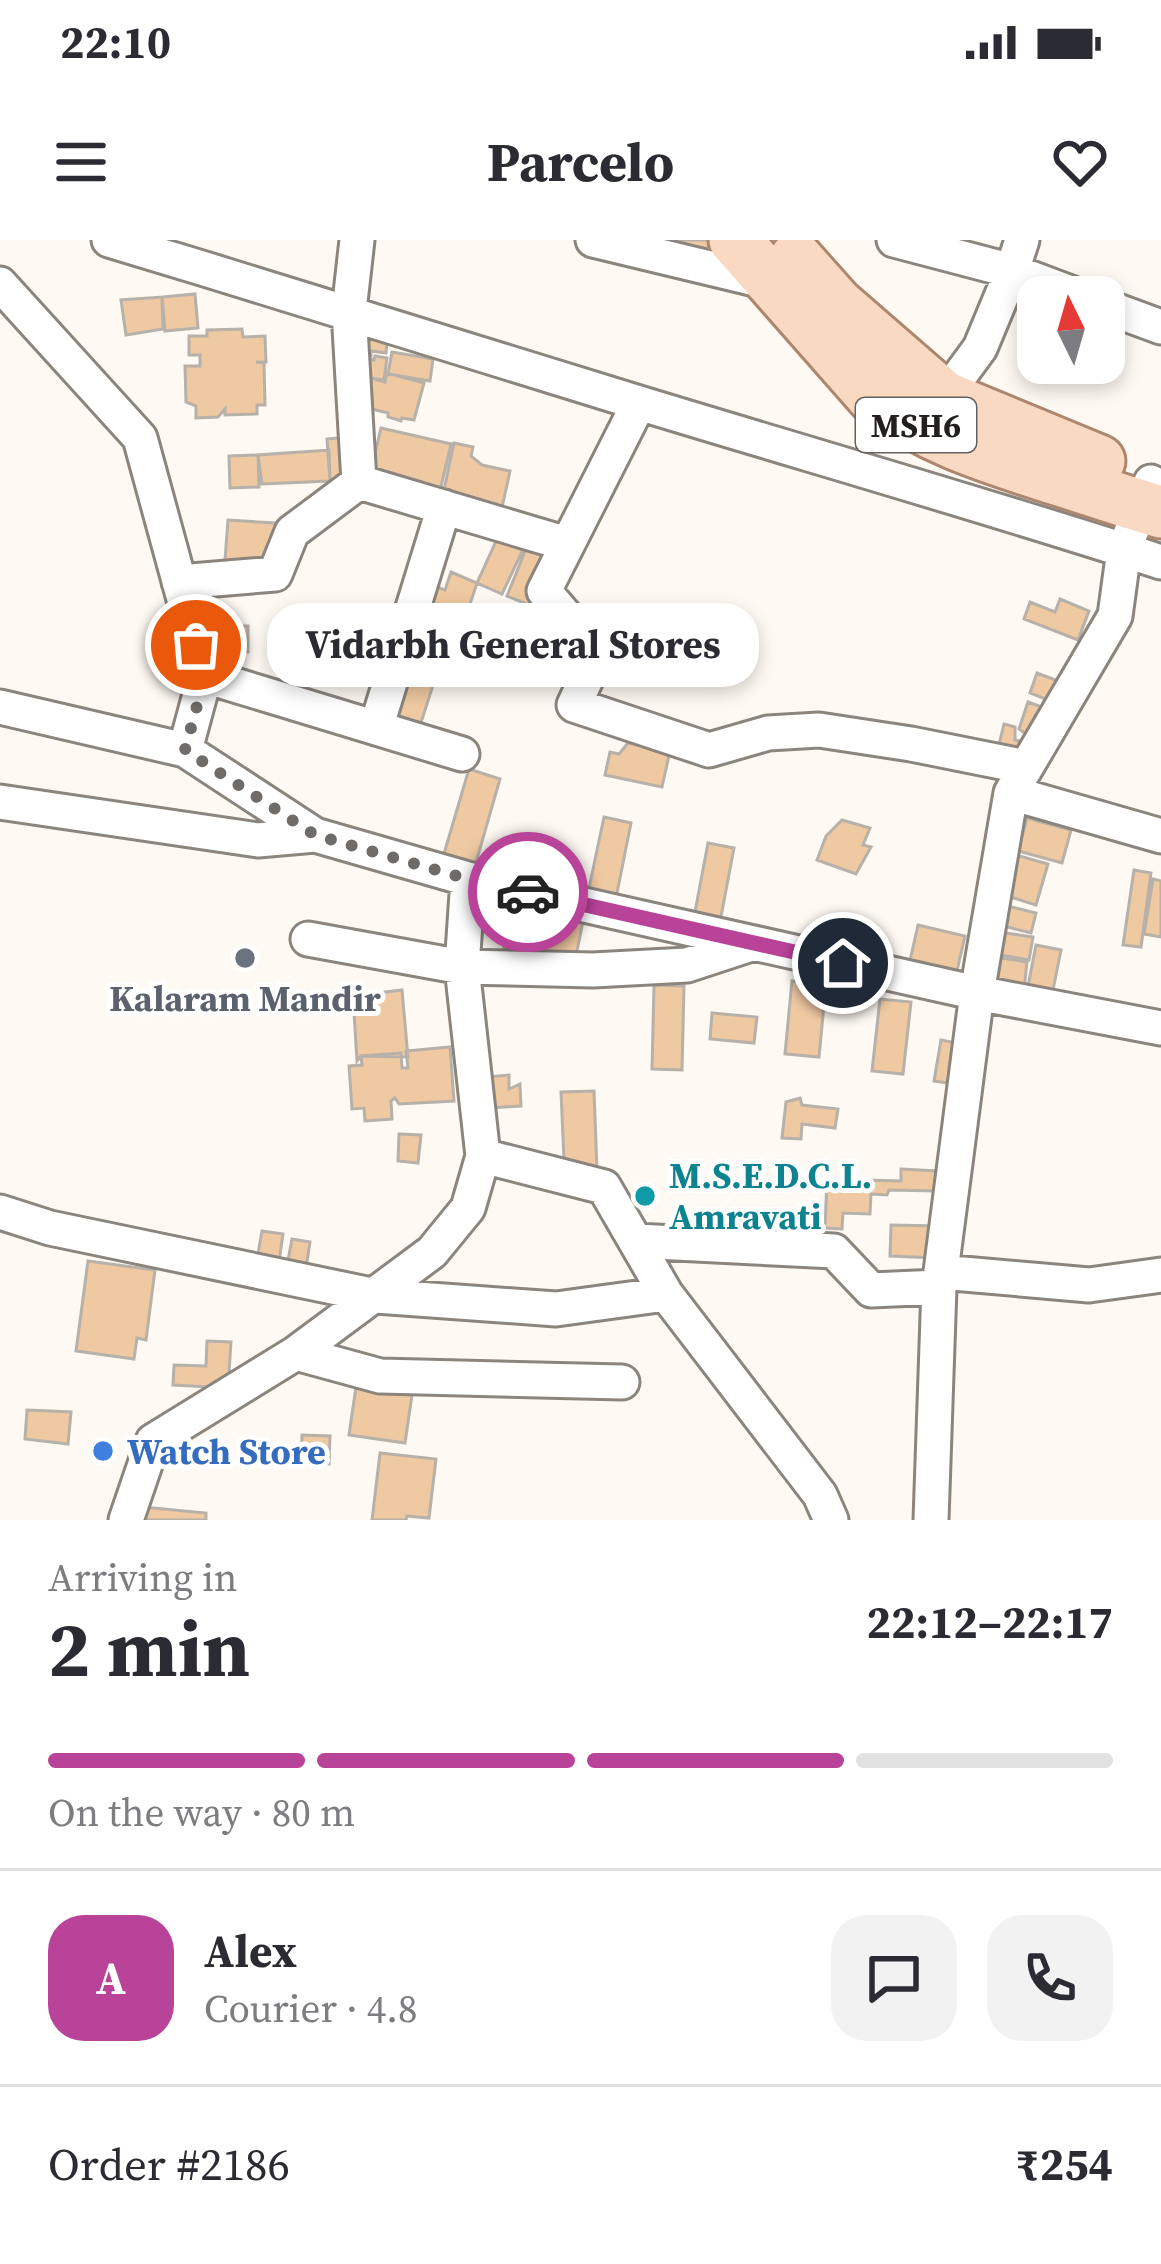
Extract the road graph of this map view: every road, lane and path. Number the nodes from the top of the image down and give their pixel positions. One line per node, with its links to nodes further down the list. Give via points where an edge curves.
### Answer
1 (109, 240): 10 (street)
2 (357, 240): 10 (street)
3 (593, 240): 7 (street)
4 (735, 240): 7 (main road, MSH6)
5 (912, 242): 6 (street)
6 (1017, 255): 8 (street); 13 (street, via 980,348)
7 (776, 262): 13 (main road, MSH6); 17 (main road, MSH6, via 873,397 896,414 970,451)
8 (1050, 276)
9 (0, 284): 20 (street, via 140,438)
10 (349, 311): 14 (street); 15 (street)
11 (1125, 313): 12 (street)
12 (1161, 327)
13 (944, 397): 17 (main road, MSH6)
14 (639, 403): 17 (street, via 900,479); 18 (street)
15 (359, 482): 16 (street); 20 (street, via 292,532 274,574)
16 (444, 507): 18 (street); 23 (street)
17 (1148, 507): 19 (street); 26 (street, via 1115,616)
18 (567, 544): 26 (street, via 544,591 598,654 574,706 709,750 768,733 818,730 911,744)
19 (1161, 562)
20 (179, 582): 21 (street)
21 (205, 676): 23 (street); 24 (street)
22 (0, 707): 24 (street)
23 (376, 728): 25 (street)
24 (185, 750): 28 (street)
25 (462, 754)
26 (1018, 780): 29 (street); 34 (street)
27 (0, 802): 28 (street, via 258,840)
28 (315, 835): 30 (street)
29 (1161, 836)
30 (468, 879): 32 (street); 33 (street)
31 (308, 939): 33 (street)
32 (753, 943): 33 (street, via 655,968); 34 (street)
33 (462, 967): 36 (street)
34 (977, 993): 35 (street); 40 (street)
35 (1161, 1028)
36 (483, 1156): 38 (street, via 604,1186); 42 (street, via 468,1208 432,1252)
37 (0, 1212): 42 (street)
38 (636, 1241): 40 (street, via 834,1251 871,1290); 41 (street)
39 (1161, 1275): 40 (street, via 1089,1285)
40 (940, 1280): 47 (street)
41 (667, 1294): 42 (street, via 556,1310); 46 (street)
42 (376, 1296): 43 (street)
43 (296, 1353): 44 (street, via 380,1376); 45 (street, via 153,1441)
44 (622, 1382)
45 (126, 1520)
46 (831, 1520)
47 (931, 1520)

